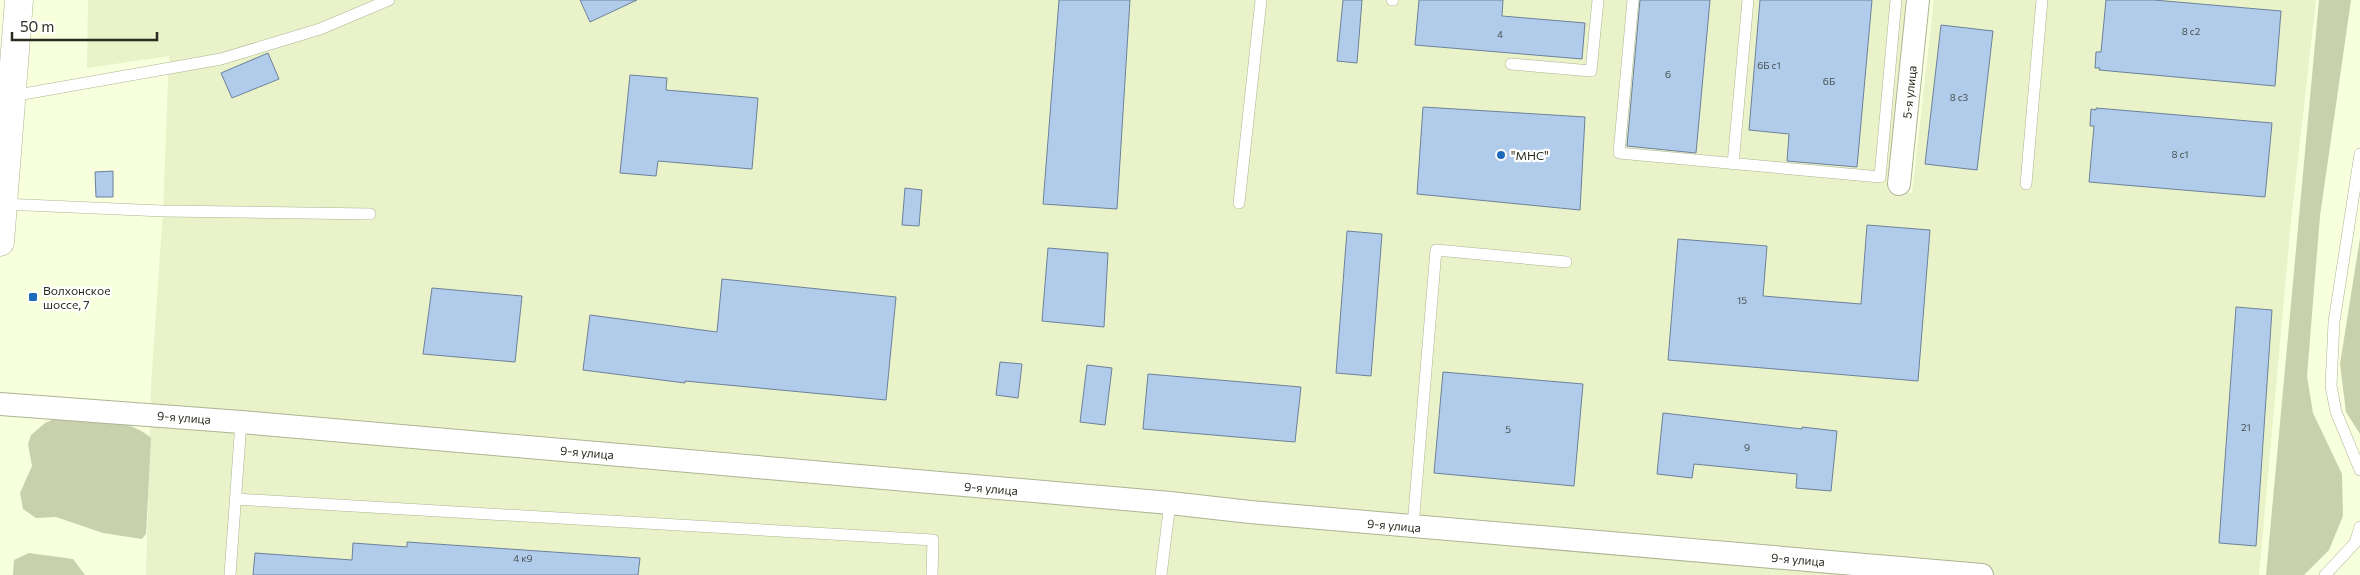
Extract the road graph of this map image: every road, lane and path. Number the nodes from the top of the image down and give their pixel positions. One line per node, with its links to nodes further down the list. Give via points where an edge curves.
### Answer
1 (19, 0): 11 (main road, via 11,37)
2 (389, 0): 11 (lane, via 320,29 221,59)
3 (1261, 0): 16 (lane)
4 (1598, 0): 10 (lane, via 1591,71)
5 (1633, 0): 13 (lane, via 1619,153)
6 (1748, 0): 13 (lane)
7 (1896, 0): 13 (lane, via 1880,177)
8 (1918, 0): 14 (street, 5-я улица)
9 (2042, 0): 15 (lane)
10 (1511, 64)
11 (12, 96): 17 (main road)
12 (2360, 154): 23 (lane, via 2334,322 2331,386 2336,412)
13 (1733, 164)
14 (1900, 184)
15 (2026, 184)
16 (1239, 203)
17 (3, 204): 18 (lane, via 163,211); 19 (main road)
18 (370, 214)
19 (0, 242)
20 (1566, 262): 26 (lane, via 1436,250)
21 (0, 404): 22 (street, 9-я улица)
22 (240, 422): 24 (lane); 25 (street, 9-я улица)
23 (2360, 470)
24 (235, 499): 28 (lane); 29 (lane, via 933,540)
25 (1170, 503): 26 (street, 9-я улица); 30 (lane)
26 (1413, 526): 31 (street, 9-я улица)
27 (2360, 527): 32 (lane, via 2355,543)
28 (230, 575)
29 (932, 575)
30 (1161, 575)
31 (1982, 575)
32 (2325, 575)

